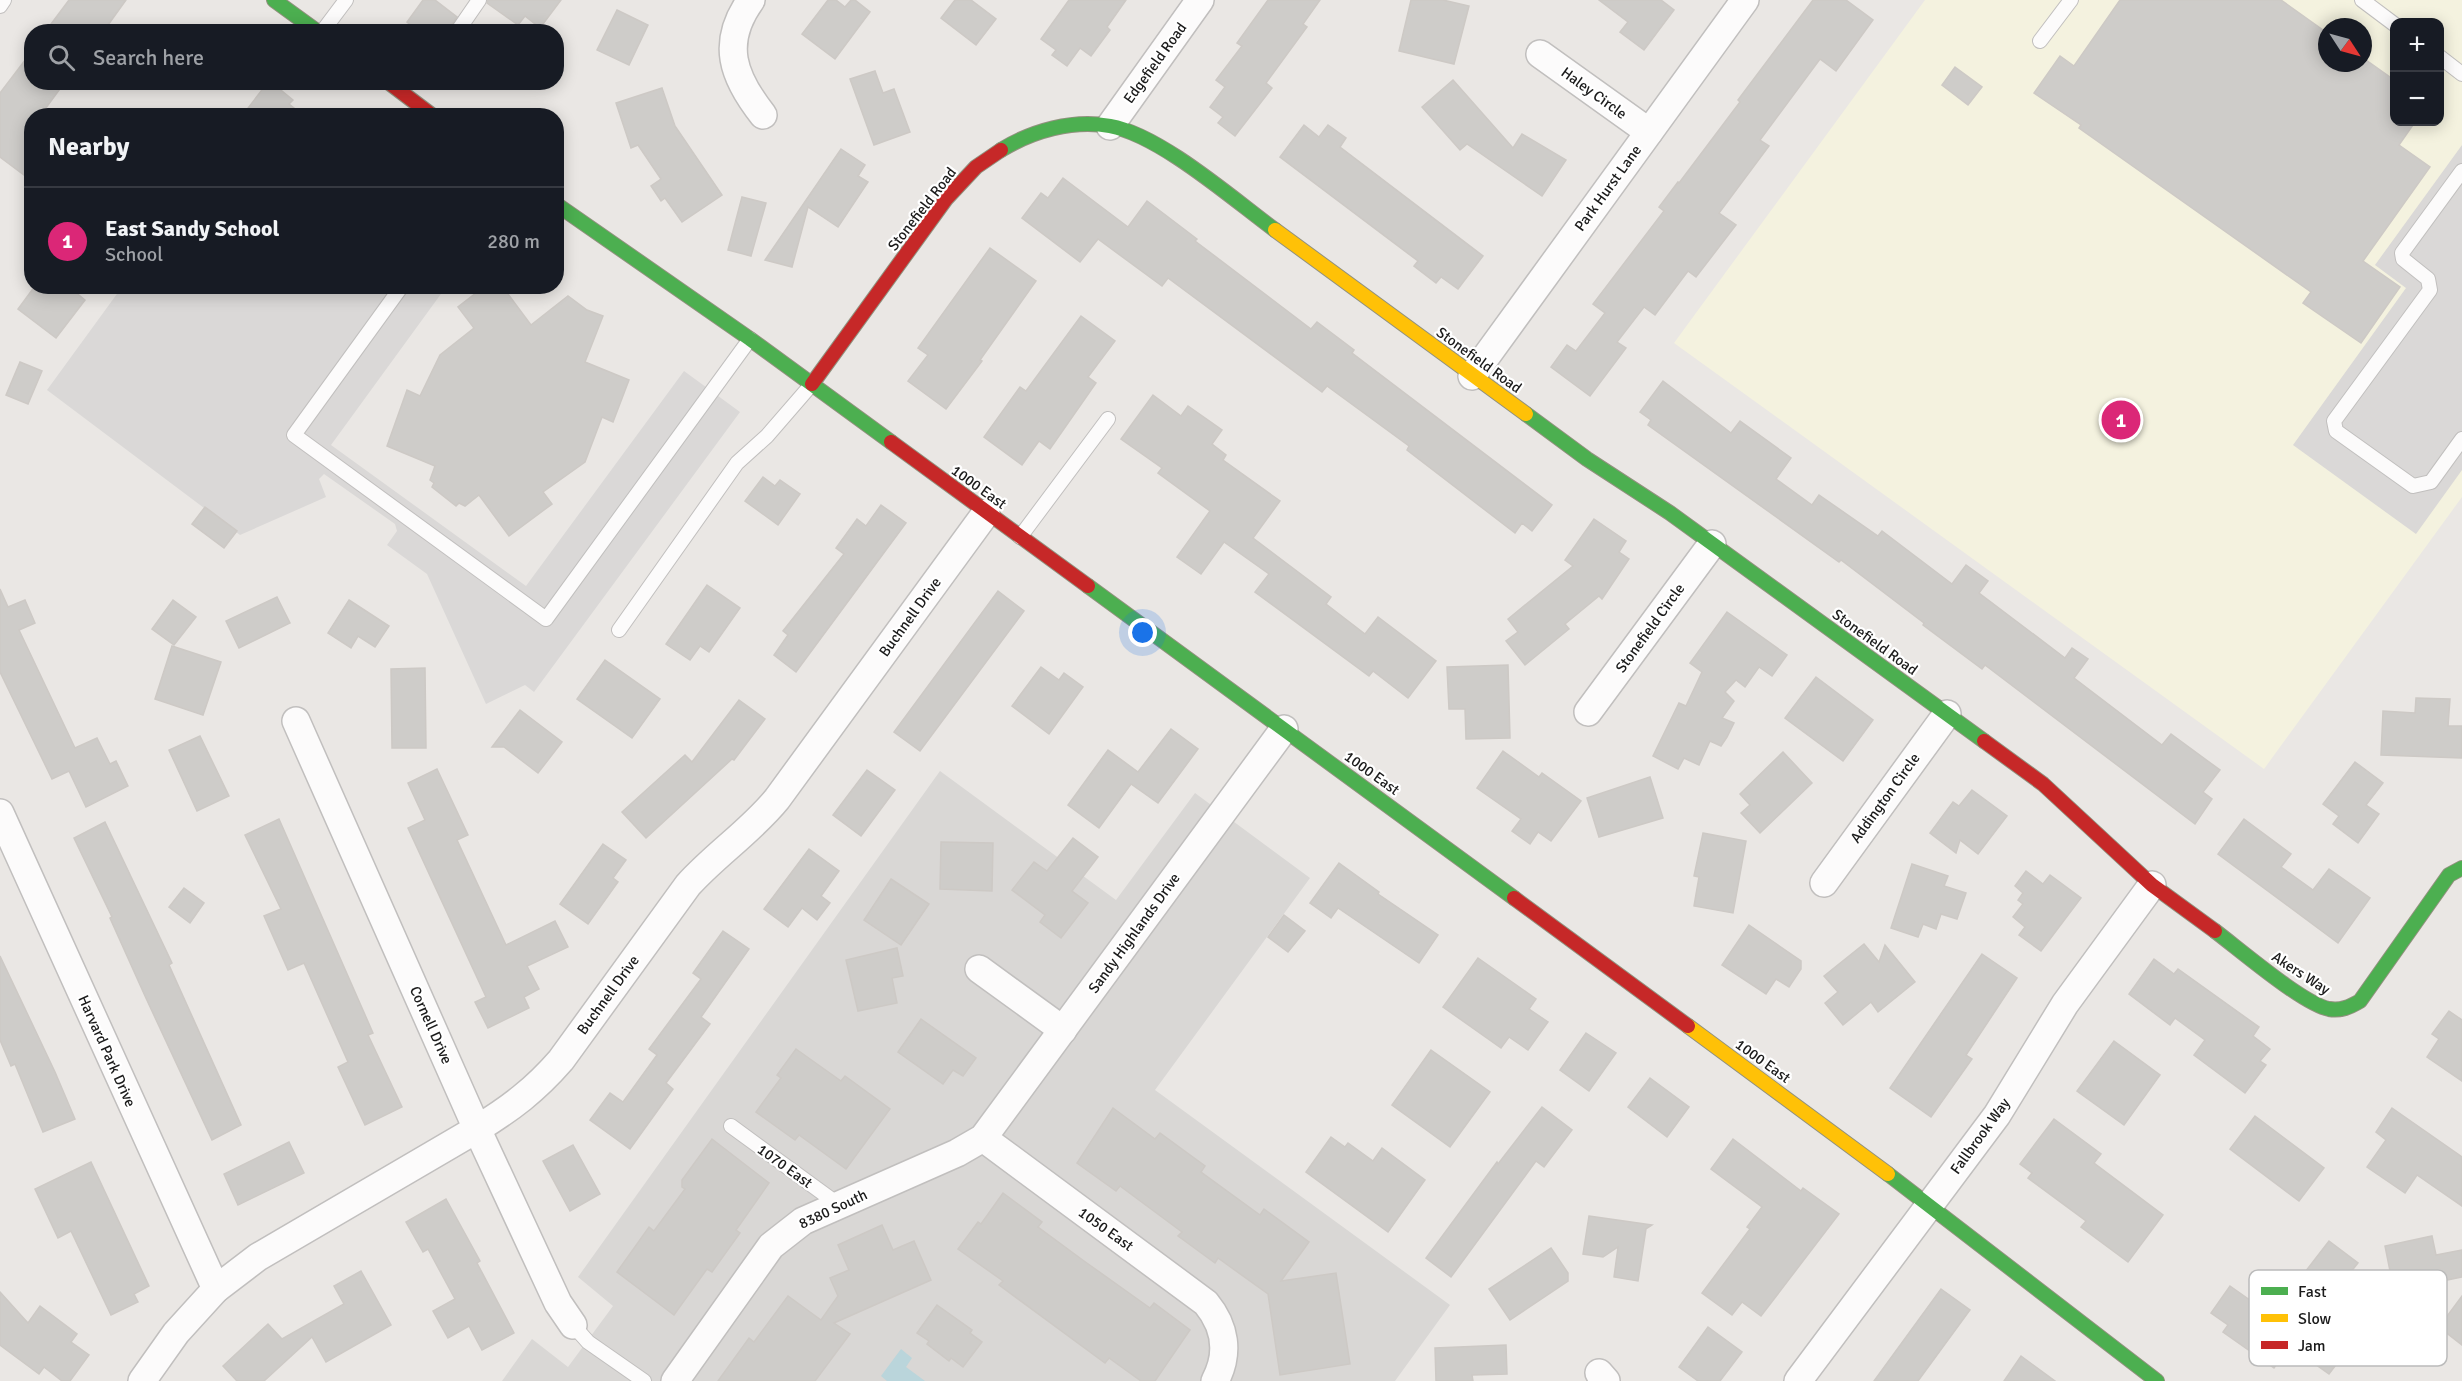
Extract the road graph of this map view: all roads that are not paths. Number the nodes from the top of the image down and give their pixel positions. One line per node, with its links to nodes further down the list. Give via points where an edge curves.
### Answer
1 (4, 0): 10 (lane)
2 (274, 0): 12 (street)
3 (346, 0): 13 (lane)
4 (479, 0): 14 (lane)
5 (751, 0): 21 (street, via 734,32 732,55 743,86)
6 (1200, 0): 22 (street, Edgefield Road)
7 (1744, 0): 23 (street, Park Hurst Lane)
8 (2071, 0): 15 (lane)
9 (2362, 0): 11 (lane)
10 (0, 6)
11 (2390, 21)
12 (308, 24)
13 (326, 24)
14 (462, 24)
15 (2040, 41)
16 (1540, 54): 23 (street, Haley Circle)
17 (2444, 61): 18 (lane)
18 (2462, 74)
19 (404, 90): 20 (street)
20 (425, 108)
21 (763, 115)
22 (1110, 126): 28 (street, Stonefield Road, via 1147,139 1180,160); 29 (street, Stonefield Road, via 1044,131 1010,144 976,167 949,196)
23 (1649, 132): 28 (street, Park Hurst Lane)
24 (2462, 171): 31 (lane, via 2402,253 2403,259 2428,279 2430,290 2334,421 2336,431 2413,486 2431,482)
25 (564, 210): 27 (street, 1000 East)
26 (396, 294): 27 (lane, via 294,435 546,619)
27 (750, 339): 29 (street, 1000 East)
28 (1472, 376): 34 (street, Stonefield Road)
29 (812, 384): 32 (street, 1000 East); 35 (lane, via 767,436 738,462)
30 (1108, 419): 33 (lane)
31 (2462, 439)
32 (986, 513): 33 (street, 1000 East); 47 (street, Buchnell Drive, via 758,823 709,861 688,885 538,1086 512,1108)
33 (1020, 537): 39 (street, 1000 East)
34 (1712, 544): 36 (street, Stonefield Circle); 37 (street, Stonefield Road)
35 (619, 630)
36 (1588, 712)
37 (1947, 714): 42 (street, Addington Circle); 43 (street, Stonefield Road, via 2043,784)
38 (296, 721): 47 (street, Cornell Drive)
39 (1284, 729): 45 (street, Sandy Highlands Drive); 49 (street, 1000 East)
40 (0, 813): 51 (street, Harvard Park Drive)
41 (2462, 868): 43 (street, Akers Way, via 2449,875 2360,1001 2334,1010 2309,1001)
42 (1824, 883)
43 (2152, 885): 49 (street, Fallbrook Way, via 2065,1004 1997,1115)
44 (979, 969): 45 (street)
45 (1063, 1030): 48 (street, Sandy Highlands Drive)
46 (732, 1126): 50 (lane, 1070 East)
47 (477, 1129): 51 (street, Buchnell Drive, via 258,1257); 52 (street, Cornell Drive, via 558,1303)
48 (983, 1138): 50 (street, 8380 South); 56 (street, 1050 East, via 1195,1293 1222,1327 1223,1358)
49 (1930, 1204): 57 (street, Fallbrook Way); 58 (street, 1000 East)
50 (839, 1205): 55 (street, 8380 South, via 803,1221 771,1246)
51 (216, 1289): 53 (street, Buchnell Drive, via 176,1333)
52 (573, 1325): 54 (lane, via 588,1342)
53 (142, 1381)
54 (644, 1381)
55 (675, 1381)
56 (1215, 1381)
57 (1798, 1381)
58 (2157, 1381)

